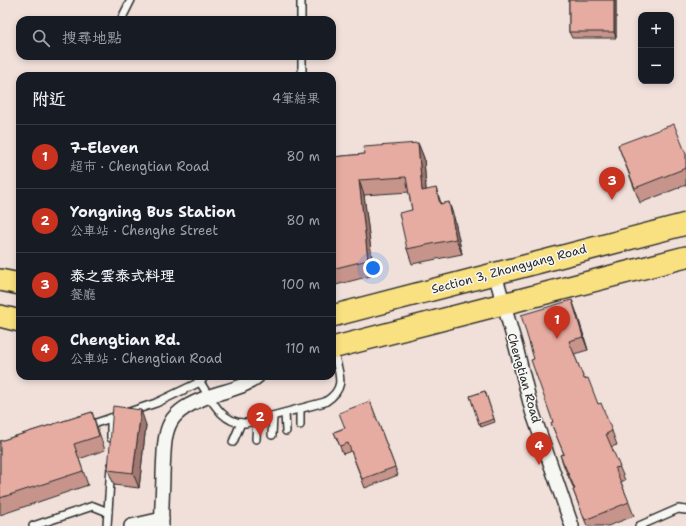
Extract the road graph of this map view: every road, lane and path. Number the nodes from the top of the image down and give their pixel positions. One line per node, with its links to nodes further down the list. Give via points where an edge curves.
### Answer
1 (131, 0): 3 (lane)
2 (300, 0): 4 (lane)
3 (123, 16)
4 (301, 16)
5 (302, 60): 6 (lane)
6 (302, 72)
7 (686, 224): 9 (main road, Section 3, Zhongyang Road)
8 (686, 257): 12 (main road)
9 (495, 274): 12 (street, Chengtian Road); 13 (main road, Section 3, Zhongyang Road)
10 (0, 280): 11 (main road)
11 (16, 283)
12 (503, 304): 16 (main road); 42 (street, Chengtian Road, via 532,410)
13 (336, 315)
14 (0, 316): 15 (main road)
15 (16, 320)
16 (336, 347)
17 (336, 365): 22 (lane, via 341,386 338,392 325,402)
18 (196, 380): 25 (lane, via 156,403)
19 (201, 380): 21 (lane)
20 (254, 380): 21 (street, via 250,384)
21 (210, 396): 27 (lane, via 228,420); 38 (street, via 182,408 168,426 164,436)
22 (300, 409): 23 (lane); 28 (lane)
23 (285, 413): 24 (lane); 30 (lane)
24 (273, 416): 26 (lane); 31 (lane)
25 (111, 418): 29 (lane); 34 (lane)
26 (257, 420): 27 (lane); 32 (lane)
27 (241, 423): 33 (lane)
28 (300, 425)
29 (81, 428)
30 (286, 431)
31 (272, 435)
32 (256, 440)
33 (233, 442)
34 (111, 446)
35 (111, 461): 37 (lane)
36 (686, 510): 43 (lane, via 678,509)
37 (108, 512): 39 (lane, via 93,506); 40 (lane)
38 (162, 522): 41 (street)
39 (33, 526)
40 (107, 526)
41 (131, 526)
42 (572, 526)
43 (639, 526)

